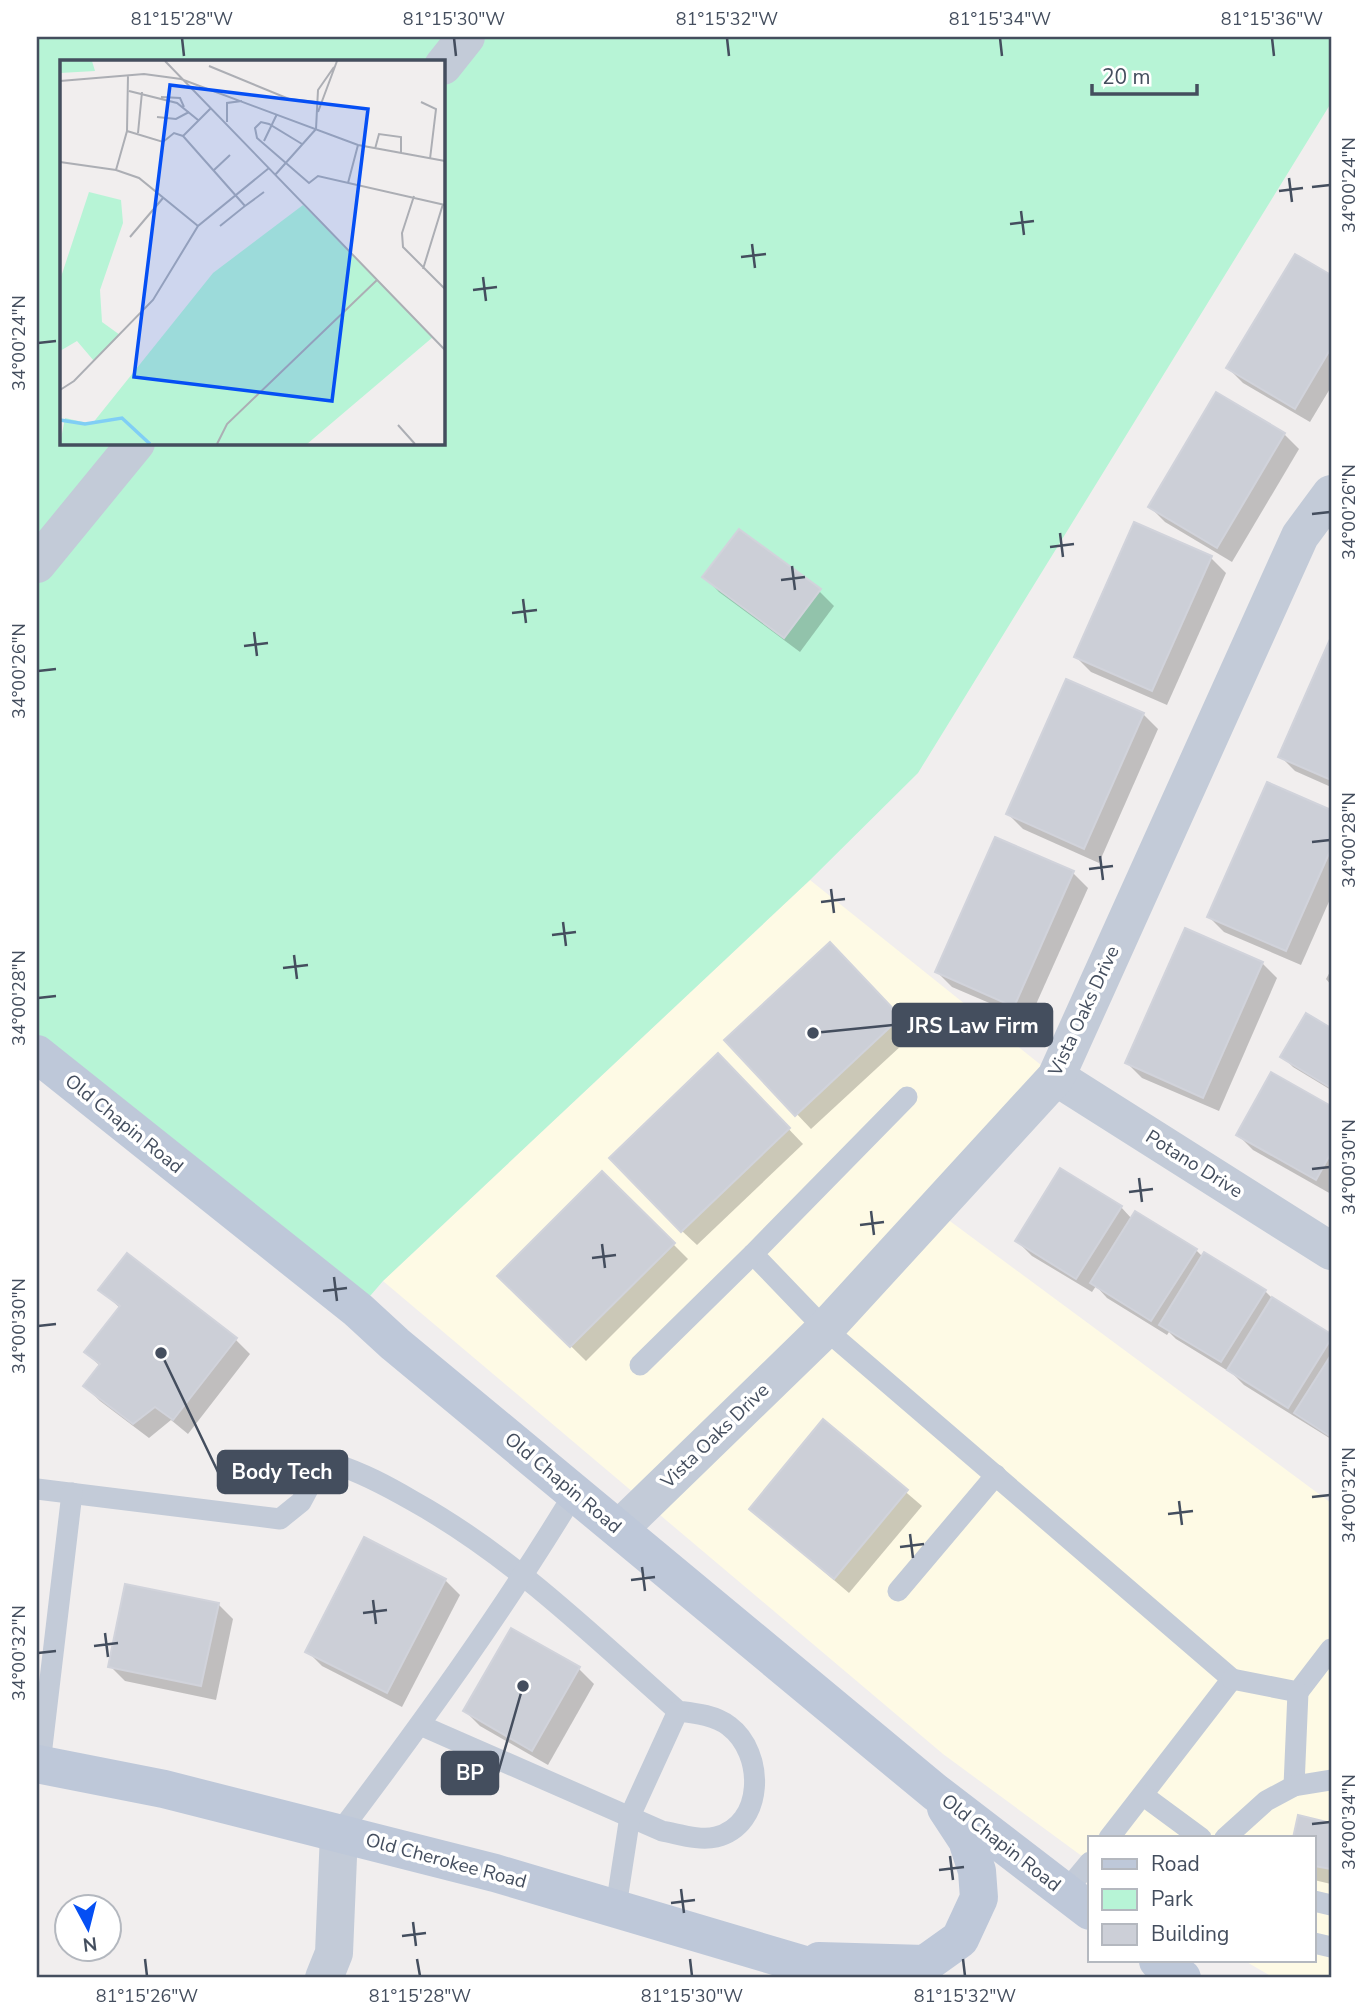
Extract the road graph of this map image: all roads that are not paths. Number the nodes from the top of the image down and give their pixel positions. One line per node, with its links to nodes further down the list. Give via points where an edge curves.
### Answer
1 (466, 37): 2 (street)
2 (444, 65)
3 (134, 444): 5 (street)
4 (1331, 494): 7 (street, Vista Oaks Drive, via 1300,536)
5 (37, 564)
6 (37, 1054): 15 (street, Old Chapin Road, via 358,1310)
7 (1056, 1077): 9 (street, Potano Drive); 11 (street, Vista Oaks Drive)
8 (907, 1097): 10 (lane)
9 (1326, 1238)
10 (753, 1254): 11 (lane); 12 (lane)
11 (825, 1329): 13 (lane); 17 (street, Vista Oaks Drive)
12 (640, 1365)
13 (996, 1475): 19 (lane); 21 (lane)
14 (37, 1489): 16 (lane)
15 (575, 1492): 17 (street, Old Chapin Road); 18 (lane)
16 (72, 1493): 18 (lane, via 280,1518 301,1503 314,1476 335,1464 364,1474 449,1521); 25 (lane)
17 (619, 1529): 28 (street, Old Chapin Road)
18 (524, 1575): 23 (lane); 24 (lane)
19 (898, 1591)
20 (1331, 1649): 22 (lane)
21 (1232, 1679): 22 (lane); 29 (lane)
22 (1298, 1692): 27 (lane)
23 (678, 1711): 30 (lane); 30 (lane, via 705,1714 729,1726 744,1744 752,1761 755,1794 748,1814 730,1830 701,1838 662,1830)
24 (420, 1725): 30 (lane); 31 (lane)
25 (38, 1764): 31 (street, Old Cherokee Road)
26 (1331, 1780): 27 (lane)
27 (1294, 1786): 34 (lane, via 1266,1801)
28 (935, 1792): 36 (street, Old Chapin Road); 38 (street, via 967,1840 977,1871 979,1898 960,1940 925,1964)
29 (1144, 1796): 32 (lane); 33 (lane)
30 (630, 1816): 37 (lane)
31 (339, 1832): 37 (street, Old Cherokee Road); 40 (street)
32 (1111, 1836)
33 (1198, 1836)
34 (1227, 1836)
35 (1088, 1868): 36 (lane)
36 (1077, 1902)
37 (616, 1908): 38 (street, Old Cherokee Road)
38 (789, 1960): 41 (street, Old Cherokee Road)
39 (1159, 1962): 42 (street)
40 (334, 1970)
41 (849, 1978)
42 (1182, 1978)

